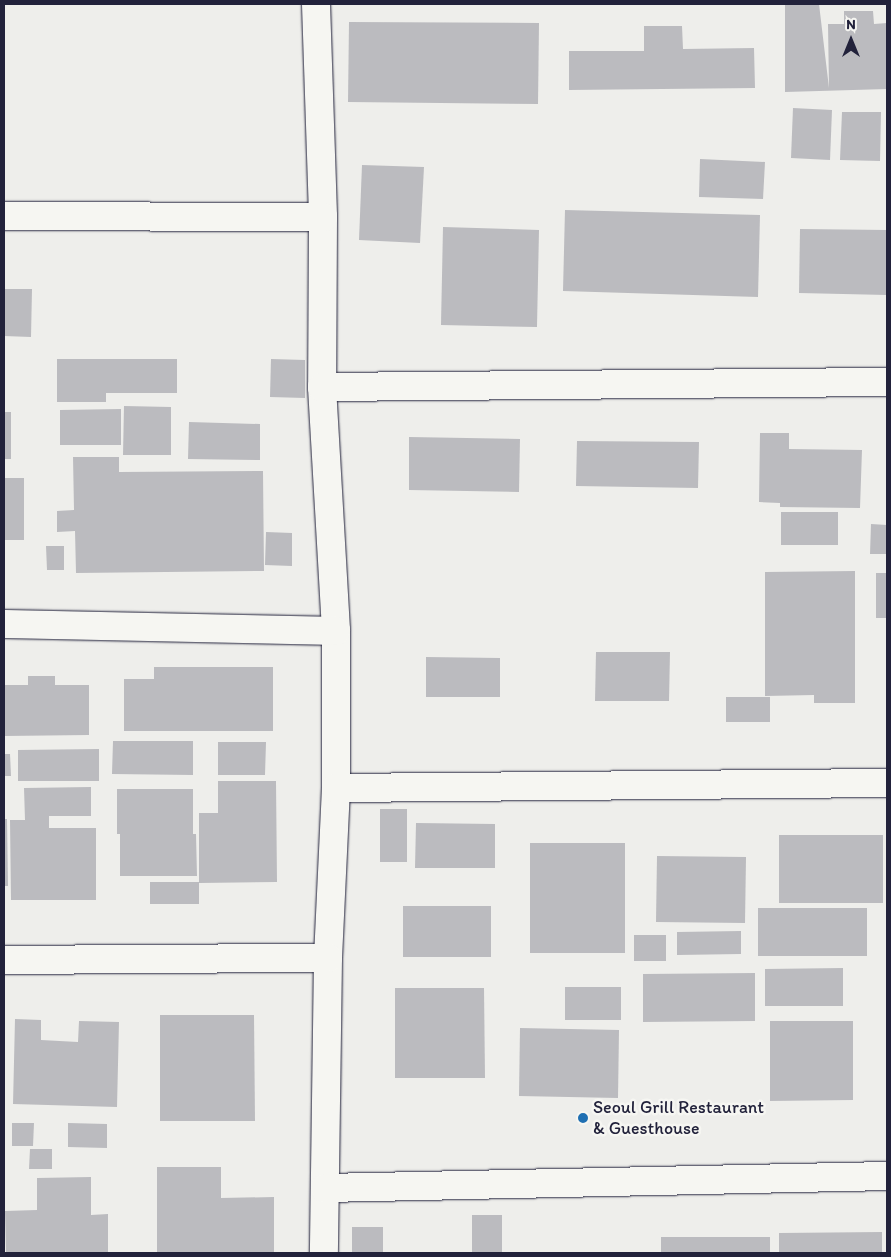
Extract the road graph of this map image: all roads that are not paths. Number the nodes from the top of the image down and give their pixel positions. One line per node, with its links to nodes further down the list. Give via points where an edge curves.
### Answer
1 (316, 4): 3 (street)
2 (4, 216): 3 (street)
3 (323, 216): 5 (street)
4 (887, 382): 5 (street)
5 (322, 387): 7 (street)
6 (4, 624): 7 (street)
7 (336, 631): 9 (street)
8 (887, 783): 9 (street)
9 (336, 788): 10 (street)
10 (328, 958): 11 (street); 13 (street)
11 (4, 960)
12 (887, 1176): 13 (street)
13 (326, 1188): 14 (street)
14 (324, 1253)

